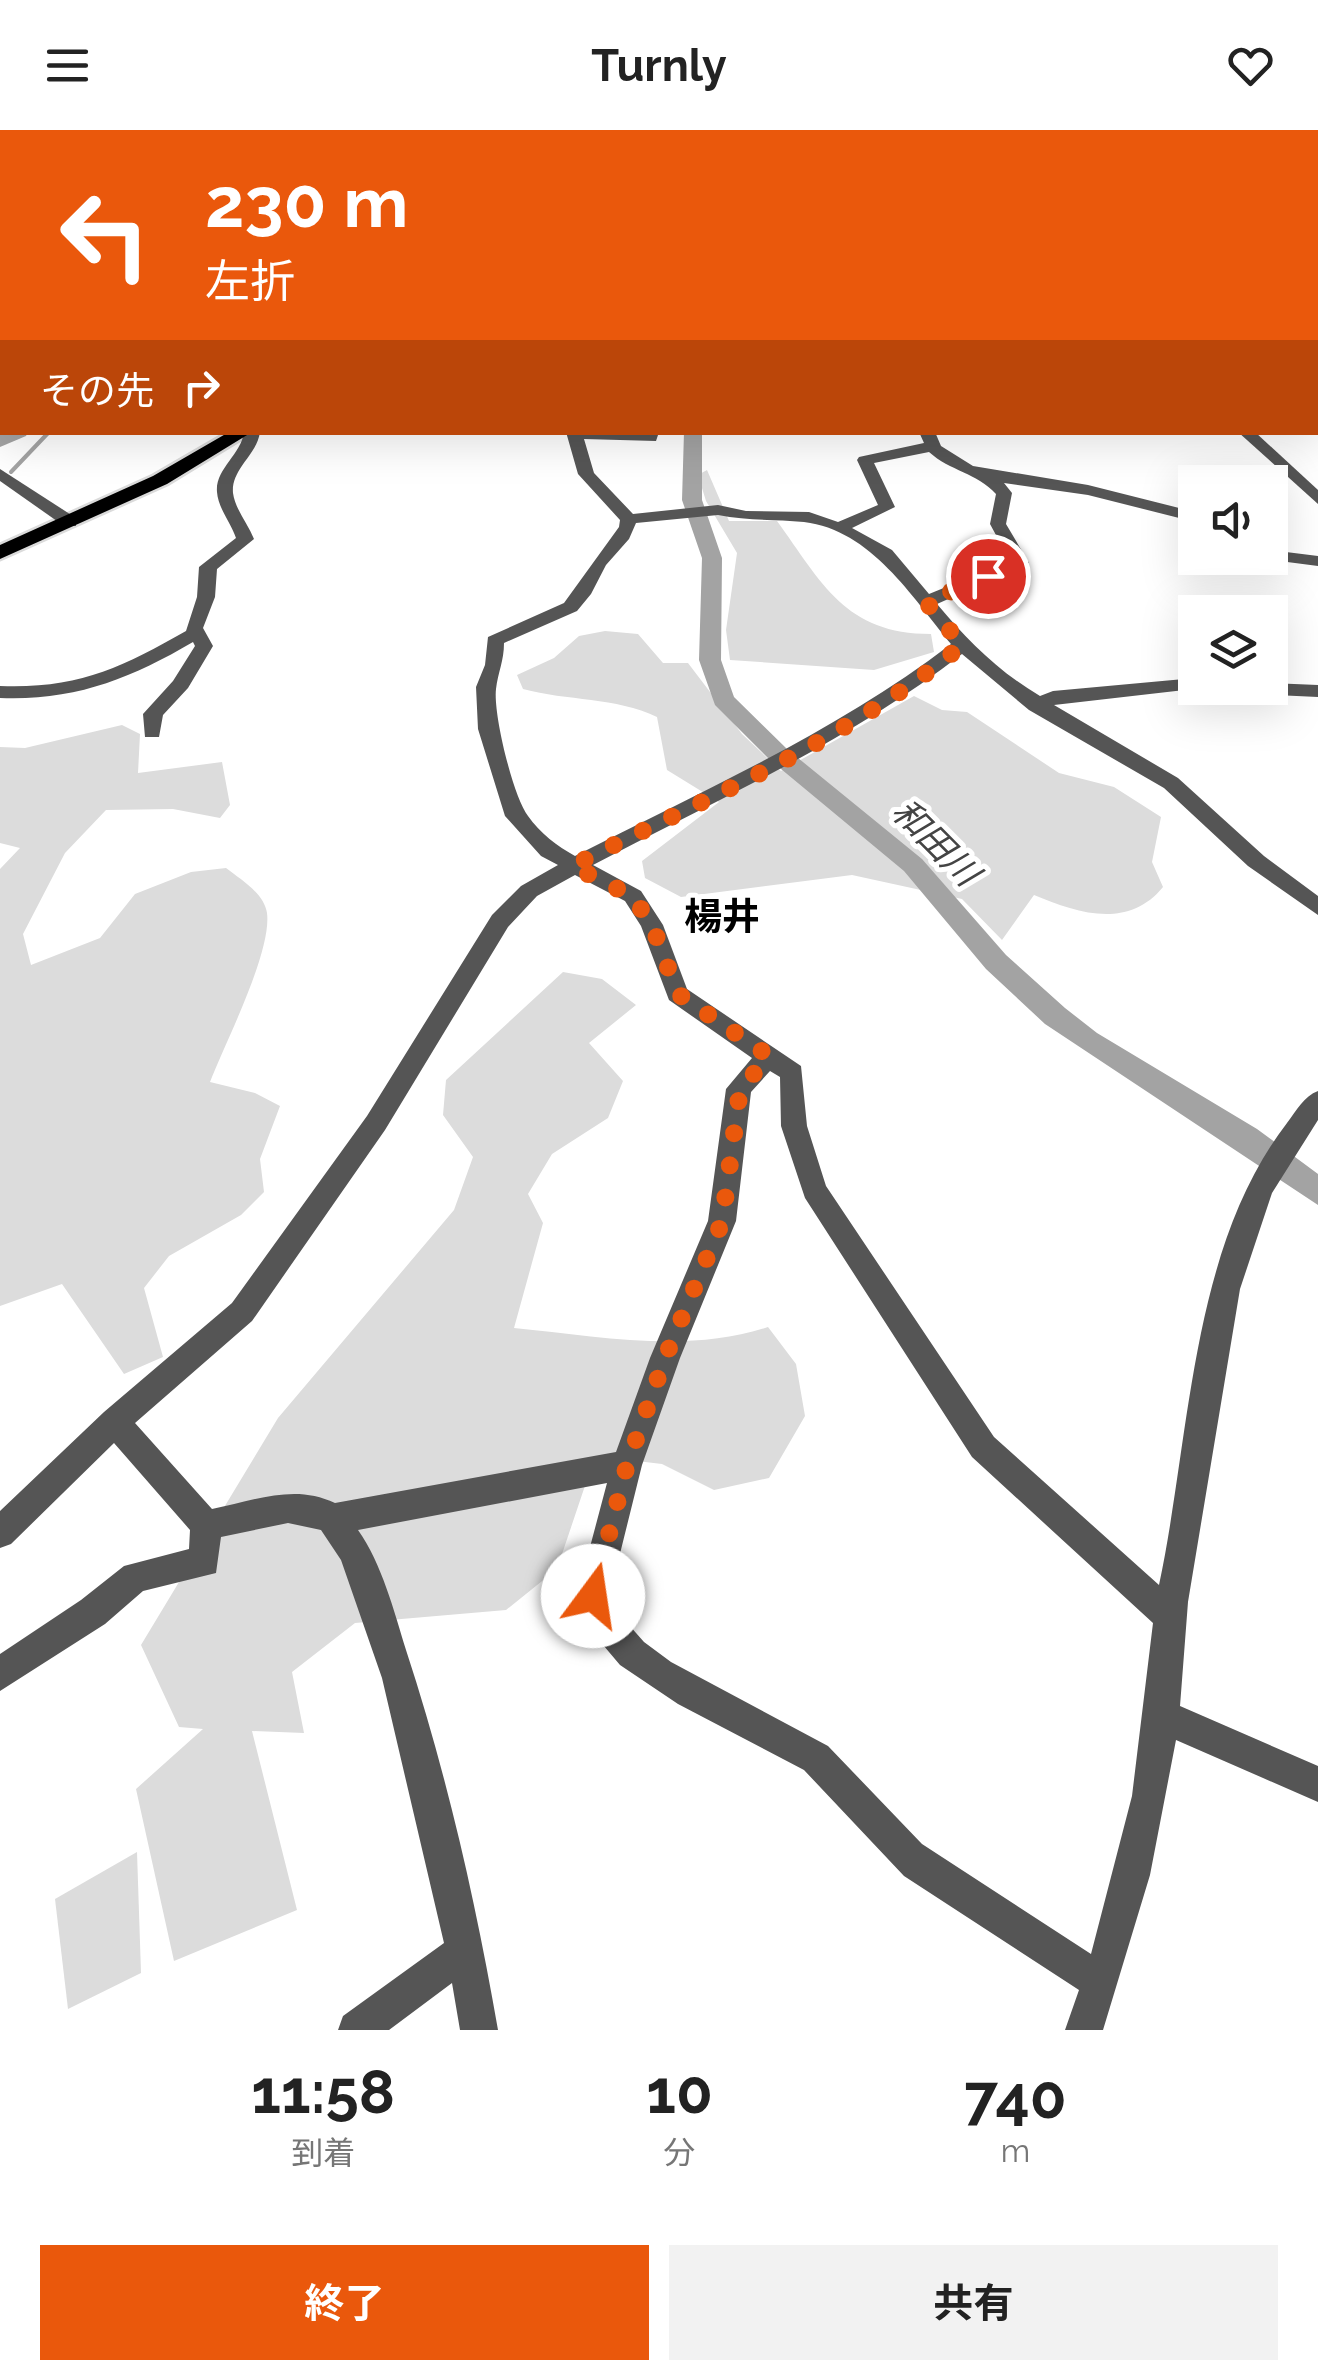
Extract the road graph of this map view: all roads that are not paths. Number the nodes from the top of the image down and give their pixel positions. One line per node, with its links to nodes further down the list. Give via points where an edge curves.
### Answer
1 (238, 435): 13 (highway)
2 (252, 435): 19 (street, via 225,492 245,538 208,567)
3 (574, 435): 12 (street, via 586,474)
4 (585, 435): 5 (street)
5 (650, 435)
6 (1248, 435): 10 (street)
7 (929, 440): 9 (street); 14 (street, via 866,460 887,507)
8 (0, 474): 13 (street)
9 (990, 477): 11 (street, via 1070,486); 18 (street, via 1004,493 998,524 1020,563)
10 (1318, 499)
11 (1178, 512)
12 (629, 519): 14 (street, via 718,510 809,517); 27 (street, via 620,545 596,566 578,600 547,623 509,632 494,641 492,651 488,729 516,816)
13 (70, 522): 15 (highway)
14 (839, 528): 18 (street, via 886,554)
15 (0, 553)
16 (1288, 558): 17 (street)
17 (1318, 562)
18 (926, 602): 20 (street)
19 (197, 632): 24 (street, via 90,688); 26 (street, via 204,646 152,714)
20 (962, 645): 25 (street); 27 (street, via 918,682 790,755)
21 (1178, 686): 25 (street, via 1054,697)
22 (1288, 690): 23 (street)
23 (1318, 691)
24 (0, 692)
25 (1036, 706): 28 (street, via 1155,772)
26 (152, 733)
27 (572, 866): 29 (street, via 632,896 652,925 678,994); 31 (street, via 529,891 500,921 376,1124 242,1312)
28 (1318, 907)
29 (769, 1056): 32 (street, via 740,1090 722,1222); 36 (street, via 792,1073 794,1126 814,1190 983,1447)
30 (1318, 1100): 36 (street, via 1260,1192 1226,1283)
31 (116, 1422): 34 (street); 35 (street)
32 (627, 1465): 33 (street); 41 (street, via 593,1596 617,1640 654,1672 810,1754 848,1782 874,1822 910,1858)
33 (333, 1520): 34 (street, via 305,1506); 40 (street, via 352,1548 389,1642)
34 (206, 1525): 37 (street, via 204,1562 135,1577)
35 (0, 1533)
36 (1170, 1617): 38 (street)
37 (0, 1674)
38 (1162, 1716): 39 (street); 41 (street, via 1131,1892)
39 (1318, 1784)
40 (468, 1950): 42 (street); 43 (street)
41 (1101, 1982): 44 (street)
42 (356, 2030)
43 (480, 2030)
44 (1084, 2030)

